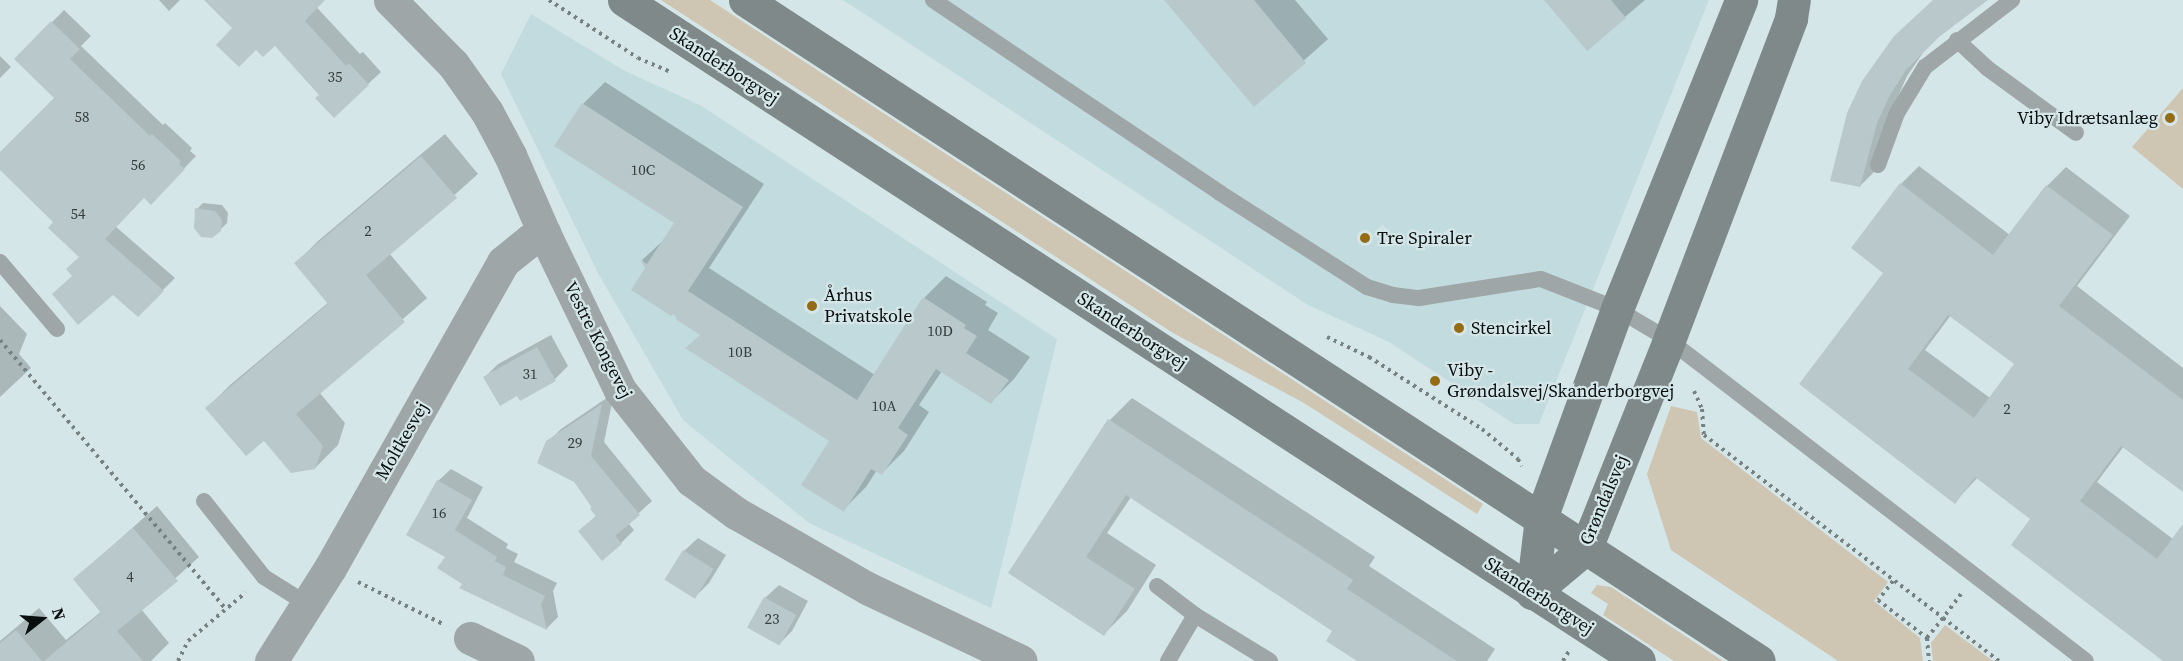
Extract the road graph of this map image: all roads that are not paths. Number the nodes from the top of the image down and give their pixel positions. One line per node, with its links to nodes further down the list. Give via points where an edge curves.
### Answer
1 (390, 0): 11 (street, Vestre Kongevej, via 453,64 487,112)
2 (624, 0): 20 (main road, Skanderborgvej)
3 (745, 0): 17 (main road)
4 (933, 0): 13 (lane, via 1366,287 1419,298 1541,279)
5 (1741, 0): 13 (main road)
6 (1794, 0): 15 (main road, Grøndalsvej, via 1791,18)
7 (2012, 0): 8 (lane)
8 (1957, 40): 9 (lane, via 1987,68); 10 (lane, via 1925,68 1897,112)
9 (2076, 133)
10 (1878, 165)
11 (544, 233): 21 (street, Moltkesvej, via 503,262); 26 (street, Vestre Kongevej, via 620,390 691,480 736,513 867,588)
12 (0, 262): 14 (lane)
13 (1617, 309): 15 (lane); 17 (main road)
14 (57, 329)
15 (1669, 340): 18 (main road, Grøndalsvej); 31 (lane)
16 (204, 501): 21 (lane, via 264,577)
17 (1541, 518): 18 (main road); 20 (main road)
18 (1586, 548): 20 (main road, Grøndalsvej); 30 (main road)
19 (1157, 586): 22 (lane)
20 (1532, 593): 29 (main road, Skanderborgvej)
21 (307, 604): 24 (street, Moltkesvej)
22 (1195, 615): 27 (lane); 28 (lane)
23 (470, 638): 25 (street)
24 (271, 661)
25 (518, 661)
26 (1021, 661)
27 (1168, 661)
28 (1270, 661)
29 (1640, 661)
30 (1759, 661)
31 (2086, 661)

